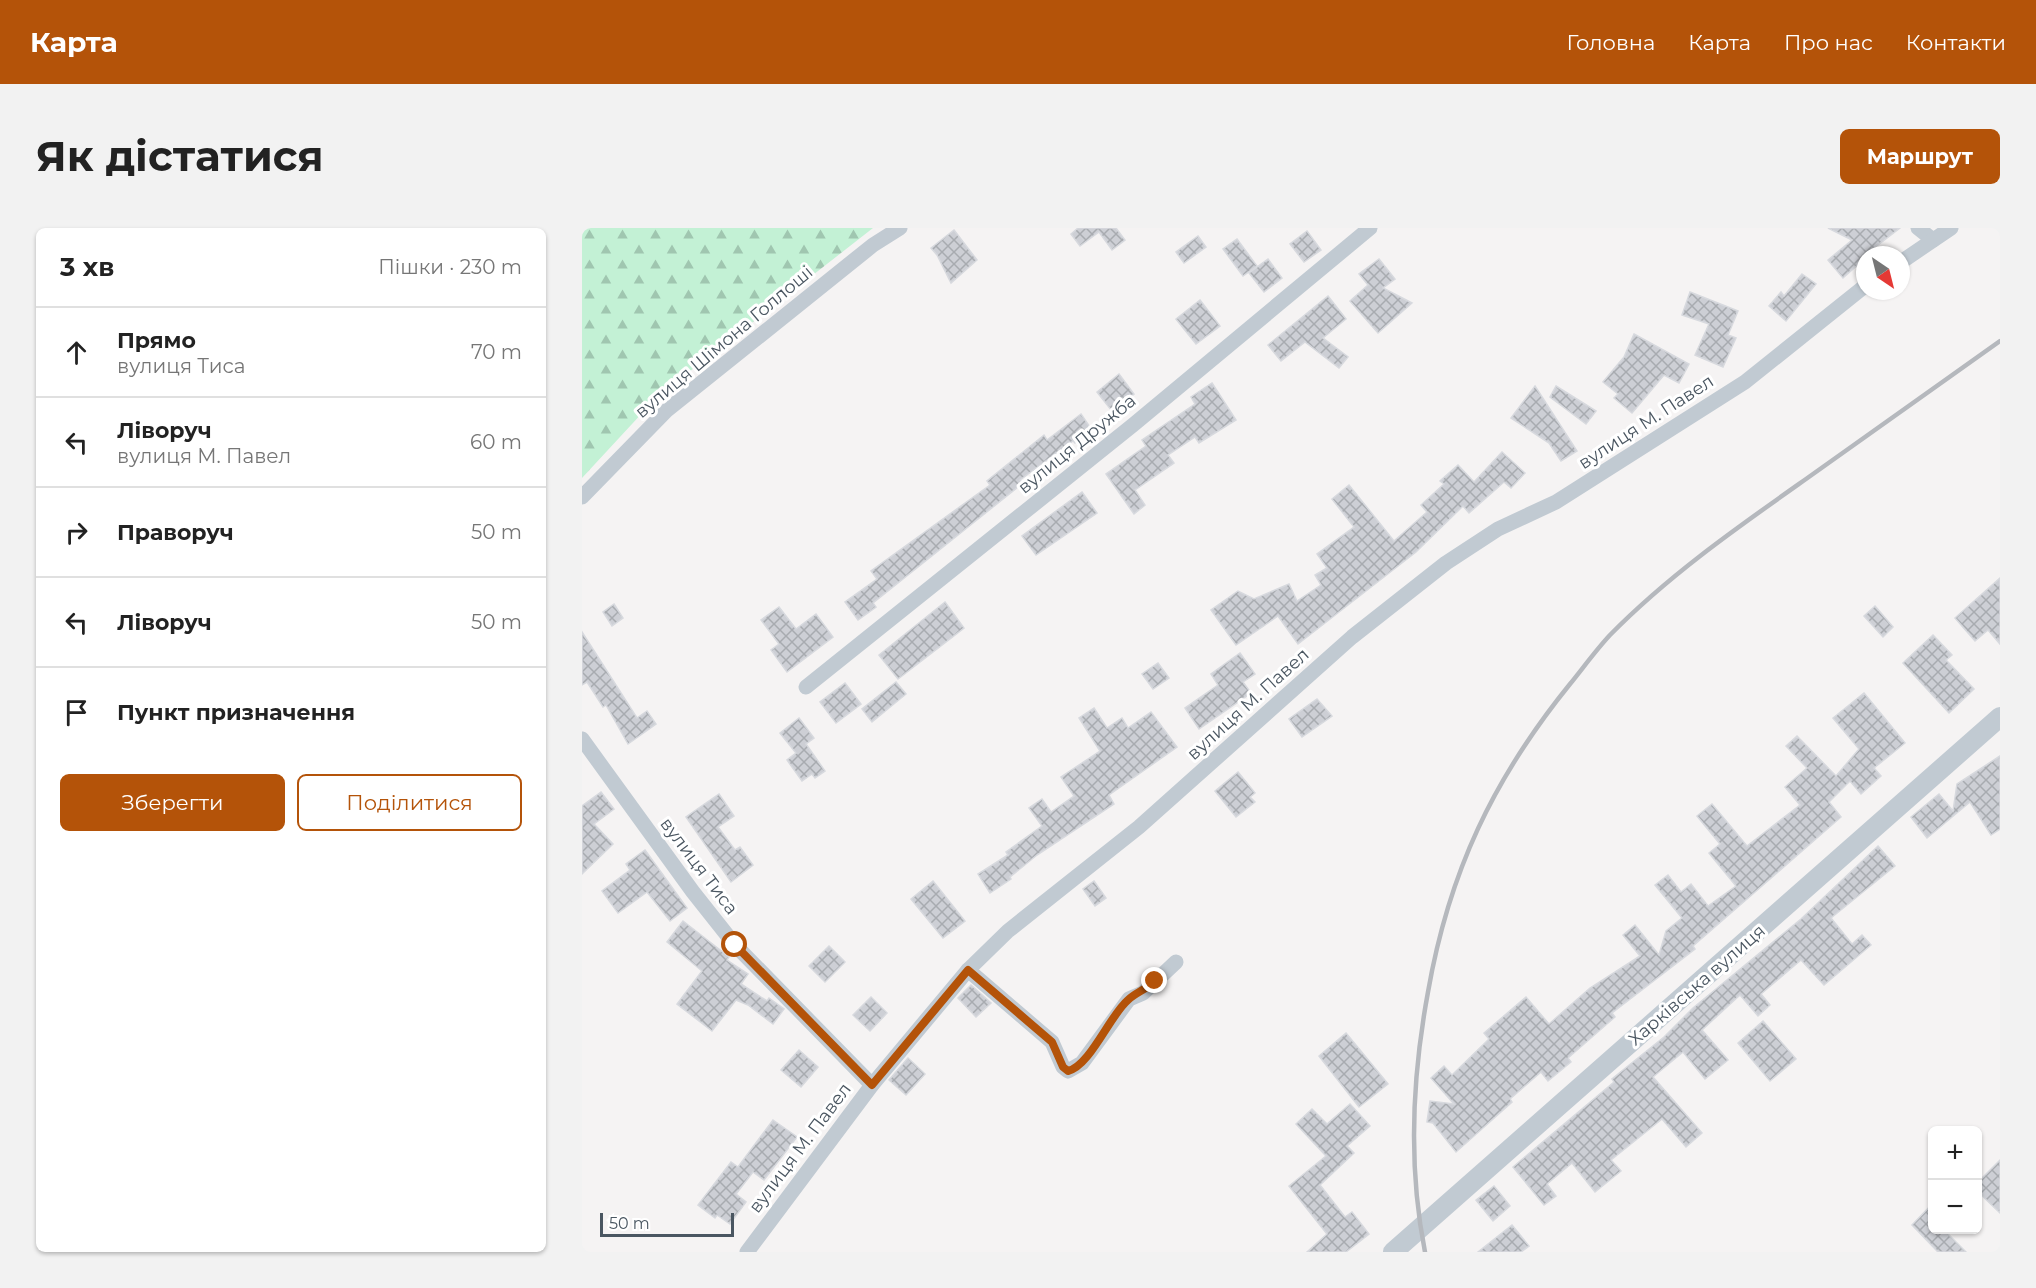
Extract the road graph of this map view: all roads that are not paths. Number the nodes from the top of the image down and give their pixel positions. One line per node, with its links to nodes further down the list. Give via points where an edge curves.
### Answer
1 (900, 228): 8 (street, вулиця Шімона Голлоші, via 873,245 666,411)
2 (1370, 228): 9 (street, вулиця Дружба, via 1133,425)
3 (1918, 228): 5 (street)
4 (1951, 228): 5 (street)
5 (1933, 240): 6 (street)
6 (1910, 255)
7 (1856, 293): 13 (street, вулиця М. Павел, via 1745,382 1557,502 1498,529 1437,571 1352,636 1139,827 1008,931)
8 (582, 497)
9 (806, 687)
10 (2000, 717): 16 (street, Харківська вулиця)
11 (582, 740): 14 (street, вулиця Тиса, via 735,945)
12 (1176, 962): 13 (street, via 1143,993 1129,999 1082,1063 1068,1071 1052,1042)
13 (968, 970): 14 (street, вулиця М. Павел)
14 (872, 1085): 15 (street, вулиця М. Павел)
15 (747, 1252)
16 (1393, 1252)

